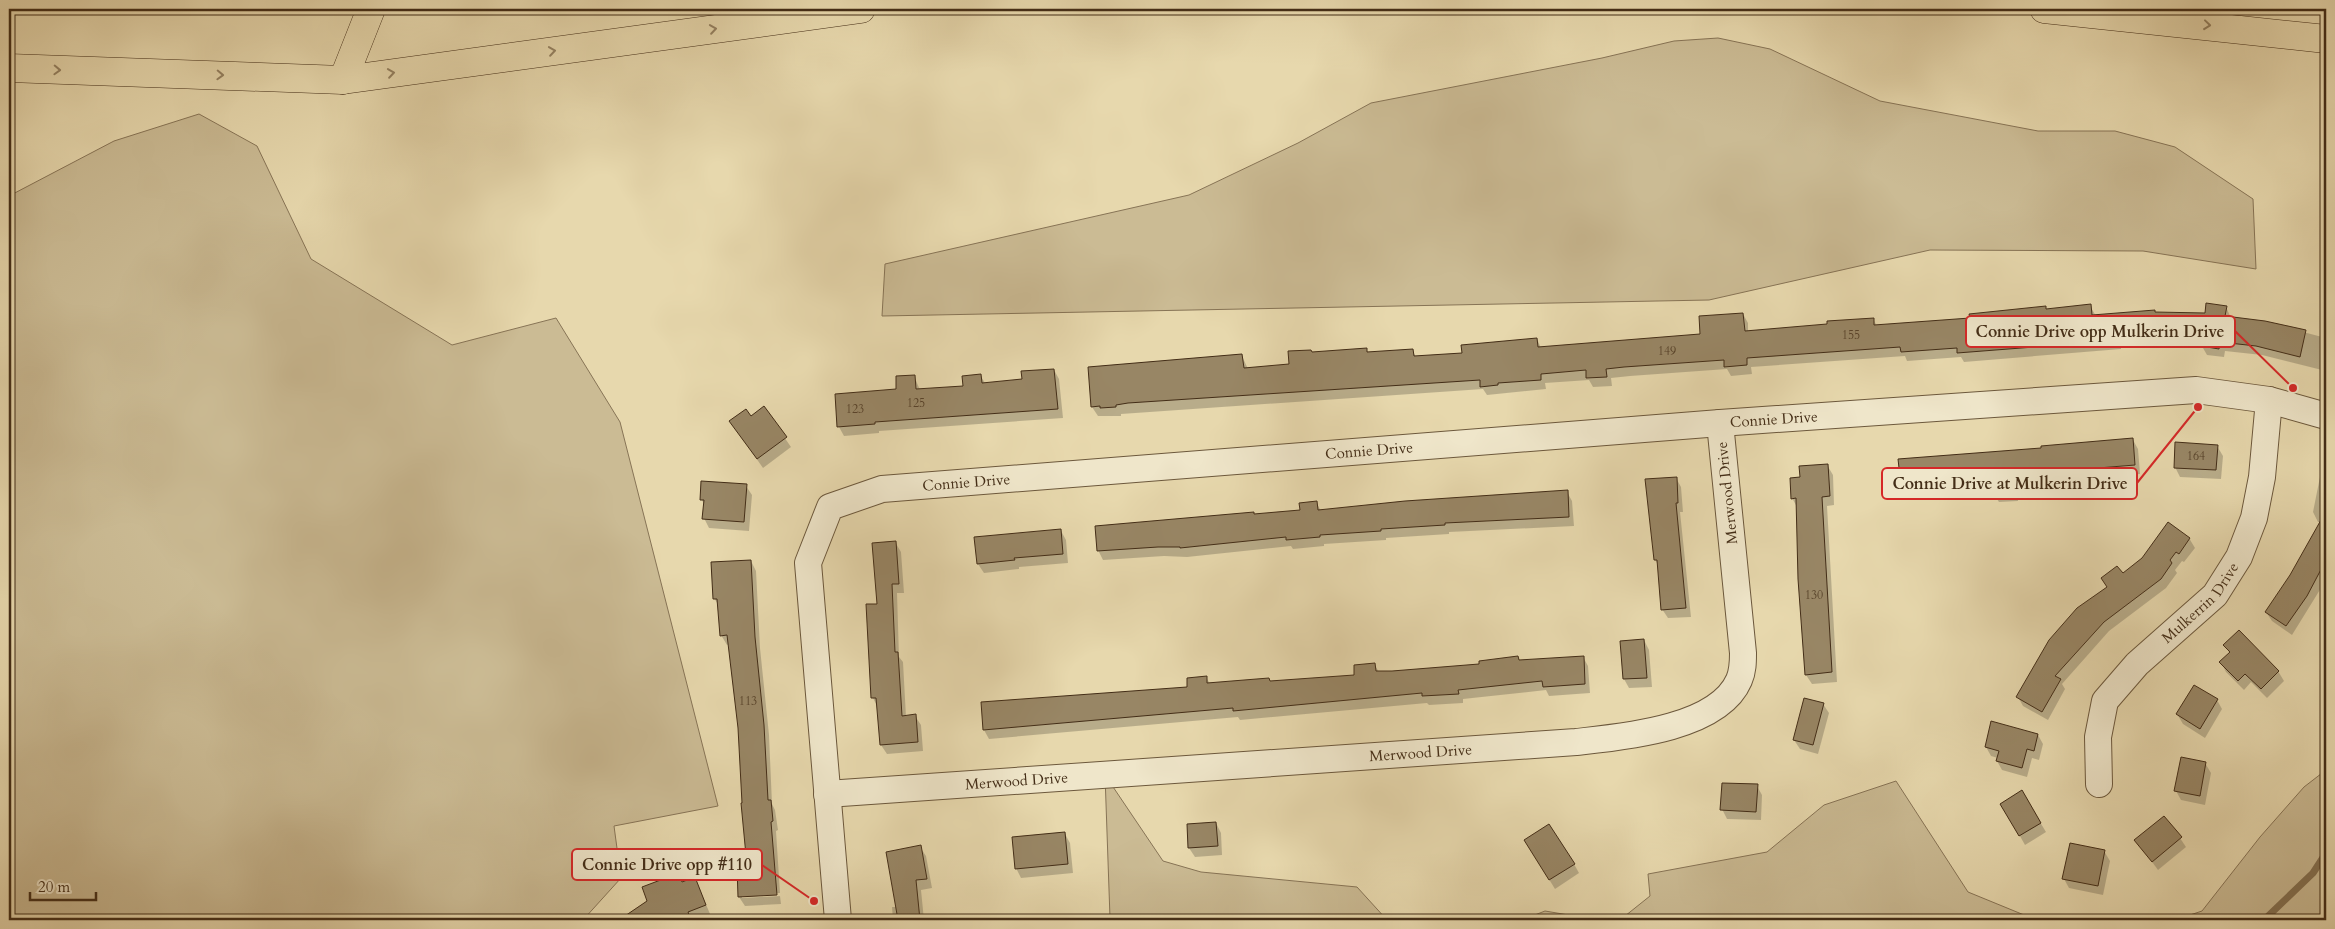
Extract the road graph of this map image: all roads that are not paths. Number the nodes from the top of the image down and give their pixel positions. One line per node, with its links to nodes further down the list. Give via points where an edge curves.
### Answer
1 (371, 9): 6 (main road)
2 (861, 9): 6 (main road, one-way to 2)
3 (2044, 9): 4 (main road, one-way to 4)
4 (2326, 39)
5 (9, 68): 6 (main road, one-way to 6)
6 (342, 80)
7 (2269, 400): 8 (street, Connie Drive); 9 (street, Connie Drive, via 2196,390); 10 (street, Mulkerrin Drive, via 2262,477 2254,518 2239,557 2215,595 2137,664 2105,701 2098,737)
8 (2326, 416)
9 (1720, 423): 11 (street, Connie Drive, via 901,487 882,489 830,507 808,562); 11 (street, Merwood Drive, via 1742,668 1739,680 1720,704 1684,722 1646,733 1576,742)
10 (2099, 784)
11 (827, 794): 12 (street, Connie Drive)
12 (838, 920)

